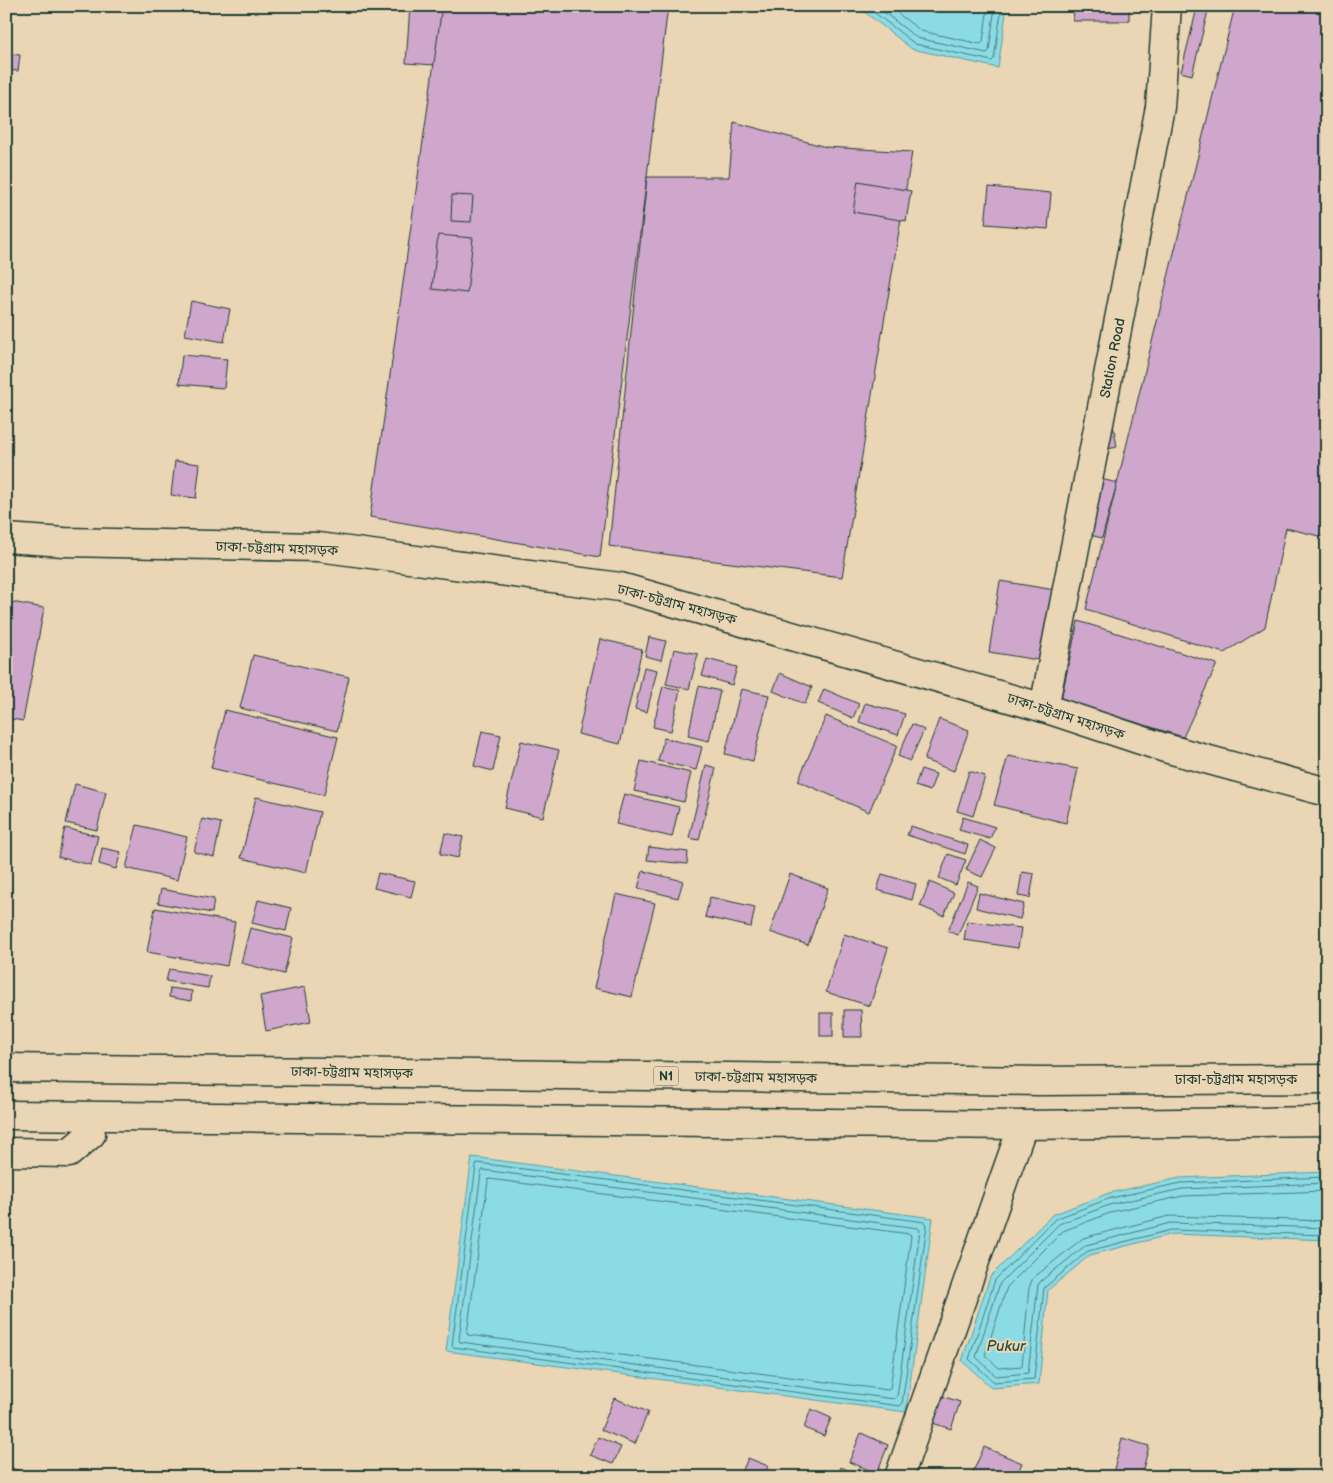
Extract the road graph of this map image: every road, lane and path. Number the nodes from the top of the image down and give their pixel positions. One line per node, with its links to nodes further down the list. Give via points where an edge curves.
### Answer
1 (1167, 6): 3 (main road, Station Road, via 1160,107)
2 (6, 538): 3 (main road, ঢাকা-চট্টগ্রাম মহাসড়ক, via 318,548 620,587)
3 (1044, 708): 4 (main road, ঢাকা-চট্টগ্রাম মহাসড়ক, via 1165,748)
4 (1327, 792)
5 (6, 1068): 6 (main road, ঢাকা-চট্টগ্রাম মহাসড়ক / N1, via 1040,1081)
6 (1327, 1079)
7 (6, 1115): 9 (main road)
8 (1327, 1121): 9 (main road)
9 (1023, 1126): 12 (main road)
10 (91, 1134): 11 (main road, via 69,1153)
11 (6, 1152)
12 (900, 1477)

